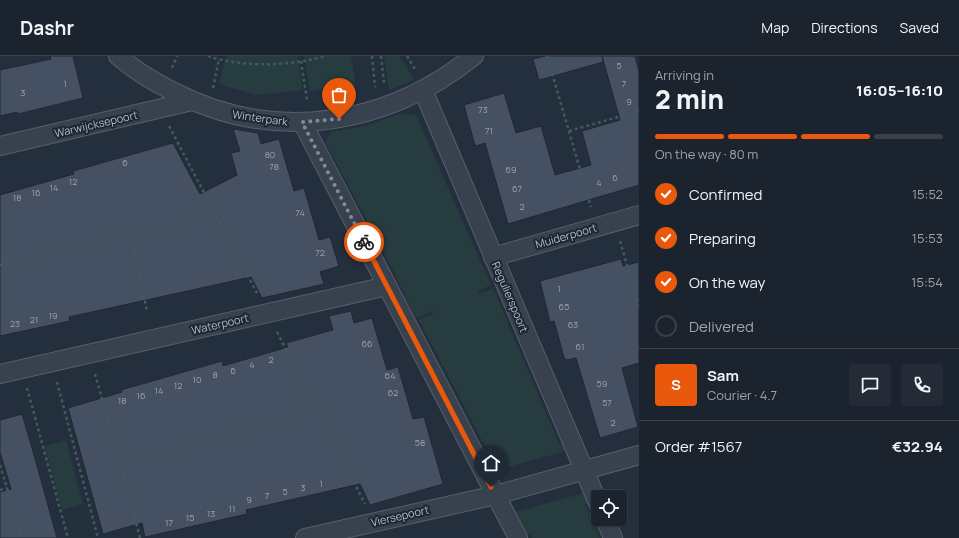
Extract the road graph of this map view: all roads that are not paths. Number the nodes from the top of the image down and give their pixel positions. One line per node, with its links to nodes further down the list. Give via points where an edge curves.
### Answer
1 (118, 56): 4 (street, Winterpark, via 142,74)
2 (474, 56): 3 (street, Winterpark)
3 (423, 90): 5 (street, Winterpark, via 383,108 348,118); 8 (street, Regulierspoort)
4 (192, 101): 5 (street, Winterpark, via 250,118); 6 (street, Warwijcksepoort)
5 (306, 122): 9 (street)
6 (0, 146)
7 (639, 215): 8 (street, Muiderpoort)
8 (492, 257): 12 (street, Regulierspoort)
9 (387, 286): 10 (street, Waterpoort); 14 (street)
10 (0, 374)
11 (639, 455): 12 (street, Viersepoort)
12 (584, 470): 13 (street, Regulierspoort); 14 (street, Viersepoort)
13 (592, 490)
14 (496, 495): 16 (street, Viersepoort); 17 (street)
15 (608, 526): 18 (street)
16 (305, 538)
17 (518, 538)
18 (613, 538)

